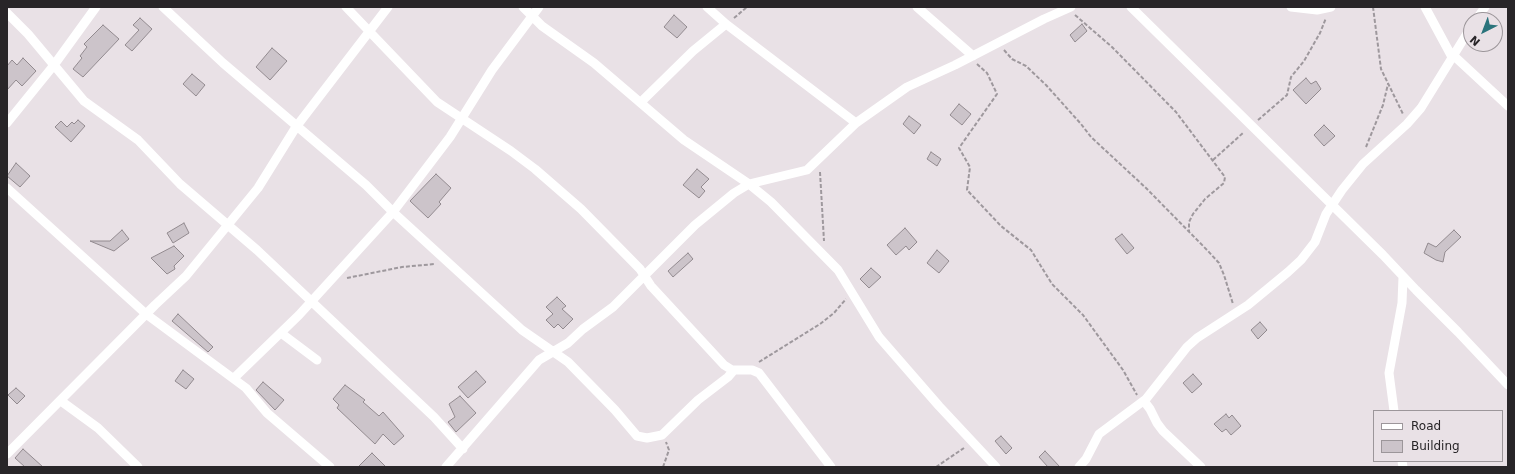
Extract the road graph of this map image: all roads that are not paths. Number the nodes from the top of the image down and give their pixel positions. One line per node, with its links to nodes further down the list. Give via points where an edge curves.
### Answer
1 (96, 7): 21 (street)
2 (164, 7): 27 (street)
3 (346, 7): 17 (street)
4 (388, 7): 17 (street)
5 (523, 7): 15 (street)
6 (539, 7): 15 (street)
7 (708, 7): 16 (street)
8 (917, 7): 20 (street)
9 (1131, 7): 30 (street)
10 (1291, 7): 11 (street, via 1317,10)
11 (1330, 7)
12 (1425, 7): 19 (street)
13 (1070, 8): 20 (street)
14 (7, 13): 21 (street)
15 (531, 17): 22 (street, via 594,63); 24 (street, via 492,70)
16 (726, 24): 22 (street, via 693,51); 25 (street)
17 (369, 31): 24 (street, via 437,102); 27 (street)
18 (1463, 40): 19 (street)
19 (1452, 56): 23 (street); 30 (street, via 1421,108 1363,164)
20 (972, 57): 25 (street, via 907,87)
21 (54, 65): 26 (street); 32 (street, via 84,101 138,140 180,184)
22 (640, 102): 28 (street, via 684,140)
23 (1508, 106)
24 (462, 118): 31 (street); 33 (street, via 552,183 604,232)
25 (856, 122): 28 (street, via 803,172)
26 (7, 123)
27 (296, 127): 31 (street, via 366,185); 32 (street, via 258,188)
28 (749, 184): 33 (street, via 700,220); 52 (street, via 771,202 838,270 879,337)
29 (7, 188): 36 (street)
30 (1332, 205): 34 (street, via 1384,254); 44 (street, via 1315,242 1300,260 1236,313 1187,347)
31 (393, 212): 35 (street); 38 (street, via 522,330)
32 (230, 225): 35 (street); 36 (street, via 186,276)
33 (644, 276): 38 (street, via 613,307 568,343); 40 (street, via 720,362)
34 (1403, 277): 42 (street); 45 (street, via 1402,303 1389,373)
35 (311, 301): 37 (street); 46 (street, via 434,417)
36 (146, 314): 41 (street); 43 (street)
37 (281, 333): 39 (street); 41 (street)
38 (552, 352): 40 (street, via 568,362 637,436 647,438 662,436 698,400); 46 (street, via 530,370)
39 (317, 360)
40 (734, 370): 51 (street, via 756,371)
41 (234, 378): 49 (street, via 252,393 267,413)
42 (1508, 385)
43 (61, 401): 47 (street); 48 (street, via 98,428)
44 (1144, 402): 53 (street, via 1098,434 1086,459); 54 (street, via 1163,431)
45 (1394, 410)
46 (463, 449): 50 (street)
47 (7, 454)
48 (138, 467)
49 (330, 467)
50 (446, 467)
51 (831, 467)
52 (996, 467)
53 (1079, 467)
54 (1201, 467)

